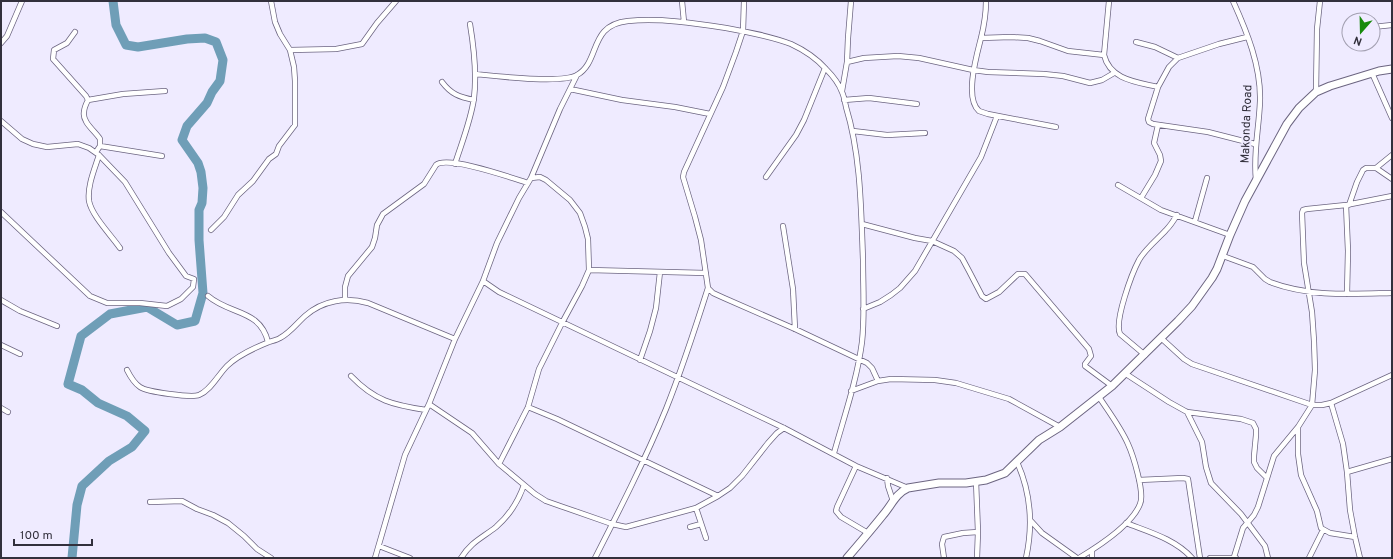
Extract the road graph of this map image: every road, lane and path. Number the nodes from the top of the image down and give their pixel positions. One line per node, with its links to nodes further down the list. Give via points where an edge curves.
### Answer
1 (22, 1): 20 (street, via 7,36)
2 (271, 1): 21 (street, via 275,22)
3 (396, 1): 21 (street, via 362,44 336,49)
4 (682, 1): 11 (street)
5 (744, 1): 15 (street)
6 (851, 1): 24 (street)
7 (986, 1): 18 (street)
8 (1109, 1): 22 (street)
9 (1233, 1): 17 (street, Makonda Road)
10 (1320, 1): 37 (street)
11 (684, 22): 15 (street); 31 (street, via 628,21 613,24 603,33 584,68)
12 (470, 24): 30 (street)
13 (1392, 25): 14 (street)
14 (1381, 26)
15 (743, 31): 25 (street, via 792,45 809,54); 42 (street)
16 (75, 32): 38 (street, via 67,43 54,50 53,59)
17 (1247, 37): 23 (street); 50 (street, Makonda Road, via 1256,64 1259,84)
18 (981, 38): 22 (street, via 1028,38 1068,51); 27 (street)
19 (1136, 42): 23 (street, via 1155,47)
20 (1, 43)
21 (290, 50): 72 (street, via 296,81 294,125 276,154 238,195 224,217)
22 (1104, 55): 28 (street)
23 (1178, 58): 33 (street, via 1169,67)
24 (847, 62): 27 (street, via 898,56); 36 (street)
25 (825, 68): 36 (street); 57 (street, via 796,135)
26 (1392, 69): 29 (street)
27 (974, 70): 28 (street, via 1044,74 1090,82 1102,80); 43 (street, via 972,87 976,107 983,113)
28 (1114, 73): 33 (street)
29 (1372, 73): 37 (street); 44 (street)
30 (475, 74): 31 (street, via 565,79); 39 (street)
31 (577, 75): 34 (street)
32 (442, 82): 39 (street, via 454,94)
33 (1158, 87): 46 (street, via 1148,119)
34 (570, 89): 42 (street); 58 (street)
35 (165, 91): 38 (street)
36 (842, 91): 40 (street)
37 (1316, 92): 61 (street, via 1291,118)
38 (88, 100): 51 (street, via 84,117 100,139)
39 (474, 100): 55 (street)
40 (844, 100): 41 (street, via 869,98); 48 (street)
41 (917, 104)
42 (710, 114): 79 (street, via 683,177 696,217)
43 (997, 116): 47 (street); 74 (street, via 981,158)
44 (1392, 118)
45 (1, 121): 52 (street, via 22,139 33,144 47,147 78,144)
46 (1158, 125): 50 (street, via 1208,132); 65 (street, via 1154,143 1161,161)
47 (1056, 127)
48 (852, 131): 49 (street, via 887,135); 70 (street)
49 (925, 133)
50 (1255, 144): 61 (street, Makonda Road)
51 (100, 146): 52 (street); 54 (street)
52 (97, 153): 67 (street, via 125,182 186,276 194,279 193,287 181,299 167,306 140,302 107,303 90,296); 75 (street, via 89,200 100,222)
53 (1392, 155): 56 (street)
54 (162, 156)
55 (456, 164): 62 (street, via 485,169); 87 (street, via 438,163 424,184 383,214 379,219 372,247 348,276)
56 (1376, 168): 60 (street); 66 (street, via 1366,168 1361,172)
57 (766, 177)
58 (531, 178): 62 (street); 77 (street, via 540,177 546,180 570,200 580,213 588,239)
59 (1207, 178): 69 (street)
60 (1392, 179)
61 (1256, 180): 73 (street)
62 (528, 183): 80 (street, via 497,243)
63 (1118, 185): 65 (street)
64 (1392, 196): 66 (street)
65 (1140, 198): 68 (street)
66 (1348, 205): 82 (street, via 1303,210 1304,263); 84 (street)
67 (1, 212)
68 (1177, 216): 69 (street); 97 (street, via 1139,260 1121,310 1118,331)
69 (1195, 221): 73 (street)
70 (862, 224): 74 (street); 88 (street)
71 (783, 226): 91 (street, via 793,289)
72 (211, 230)
73 (1230, 235): 76 (street)
74 (932, 241): 88 (street, via 915,271 900,288 880,302); 106 (street, via 954,251 962,258 986,299 1005,287 1018,274 1025,274 1089,349 1092,356 1085,366)
75 (120, 248)
76 (1223, 256): 82 (street, via 1253,267 1270,282); 92 (street, via 1212,278 1192,306)
77 (589, 270): 78 (street); 89 (street)
78 (660, 272): 79 (street); 99 (street, via 656,308)
79 (706, 273): 81 (street)
80 (483, 281): 89 (street, via 499,292); 93 (street)
81 (708, 288): 91 (street, via 713,293); 104 (street)
82 (1308, 292): 84 (street); 111 (street, via 1314,341)
83 (1392, 293): 84 (street)
84 (1347, 294)
85 (208, 296): 94 (street, via 255,319 266,334)
86 (1, 300): 90 (street)
87 (345, 300): 93 (street, via 368,303); 94 (street, via 319,306 306,314 281,338)
88 (863, 309): 98 (street)
89 (562, 323): 99 (street); 112 (street, via 539,369)
90 (57, 326)
91 (795, 329): 98 (street)
92 (1161, 338): 97 (street); 111 (street, via 1192,364)
93 (455, 339): 110 (street)
94 (268, 342): 100 (street, via 240,356 227,366 205,392 198,396 144,389 135,383)
95 (1, 345): 96 (street)
96 (20, 354)
97 (1145, 355): 101 (street)
98 (859, 359): 105 (street, via 872,368); 107 (street)
99 (640, 360): 104 (street)
100 (127, 370)
101 (1126, 374): 106 (street); 116 (street)
102 (1392, 375): 109 (street)
103 (351, 376): 114 (street, via 361,387 380,399)
104 (677, 377): 119 (street); 122 (street, via 666,409)
105 (878, 381): 107 (street); 117 (street, via 935,380 956,383 1009,399)
106 (1112, 386): 108 (street)
107 (851, 391): 120 (street)
108 (1099, 397): 117 (street); 129 (street, via 1128,444)
109 (1331, 403): 111 (street); 126 (street)
110 (428, 404): 114 (street); 124 (street, via 472,433)
111 (1312, 405): 118 (street)
112 (528, 407): 122 (street); 124 (street)
113 (1, 408): 115 (street)
114 (426, 410): 148 (street, via 405,456)
115 (8, 412)
116 (1188, 412): 128 (street, via 1241,419 1252,423 1256,429 1254,462); 139 (street, via 1202,442 1211,483)
117 (1060, 427): 123 (street, via 1039,440)
118 (1298, 427): 128 (street, via 1274,456); 143 (street, via 1301,475)
119 (784, 428): 120 (street); 133 (street, via 768,442 742,476)
120 (834, 453): 125 (street)
121 (1392, 459): 126 (street)
122 (642, 461): 133 (street); 140 (street)
123 (1017, 462): 130 (street, via 1005,473); 137 (street, via 1024,481)
124 (499, 464): 131 (street)
125 (856, 466): 127 (street); 145 (street, via 836,511)
126 (1347, 472): 146 (street)
127 (887, 478): 132 (street); 135 (street)
128 (1267, 478): 139 (street, via 1254,516)
129 (1139, 480): 138 (street, via 1141,502); 162 (street, via 1188,479)
130 (976, 481): 132 (street); 144 (street)
131 (524, 485): 140 (street, via 546,501); 153 (street, via 509,514 497,526 474,541)
132 (908, 488): 135 (street)
133 (718, 496): 136 (street)
134 (150, 502): 150 (street, via 182,501 213,515 228,523)
135 (893, 502): 145 (street)
136 (696, 508): 140 (street, via 633,526); 141 (street)
137 (1030, 521): 158 (street); 159 (street, via 1042,533)
138 (1126, 522): 149 (street); 161 (street, via 1174,543)
139 (1247, 522): 164 (street, via 1240,534); 165 (street, via 1265,546)
140 (612, 524): 154 (street)
141 (701, 524): 142 (street); 147 (street)
142 (690, 527)
143 (1323, 530): 146 (street, via 1335,535); 166 (street)
144 (978, 532): 156 (street, via 944,537); 157 (street)
145 (868, 534): 155 (street)
146 (1354, 537): 167 (street)
147 (706, 538)
148 (379, 546): 151 (street); 152 (street)
149 (1092, 551): 159 (street); 160 (street)
150 (271, 558)
151 (375, 558)
152 (410, 558)
153 (461, 558)
154 (595, 558)
155 (847, 558)
156 (944, 558)
157 (977, 558)
158 (1026, 558)
159 (1078, 558)
160 (1092, 558)
161 (1192, 558)
162 (1200, 558)
163 (1210, 558): 164 (street)
164 (1235, 558)
165 (1268, 558)
166 (1309, 558)
167 (1360, 558)

